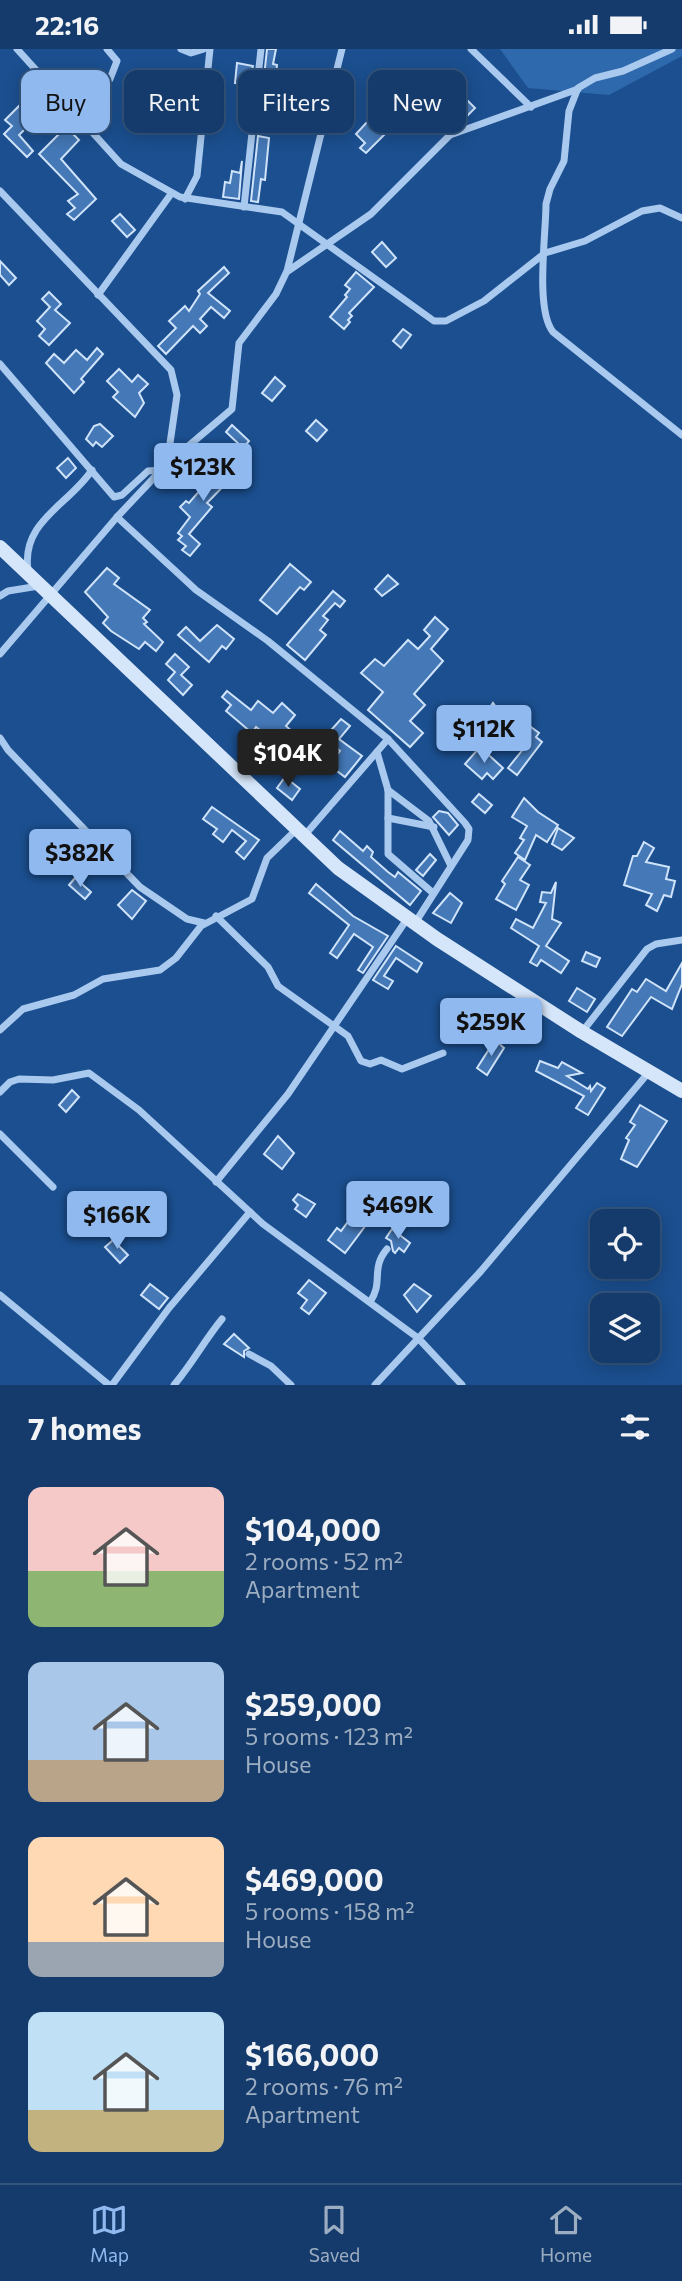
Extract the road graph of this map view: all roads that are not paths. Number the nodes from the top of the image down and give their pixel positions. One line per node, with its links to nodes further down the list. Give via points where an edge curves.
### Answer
1 (17, 49): 10 (street)
2 (107, 49): 11 (street, via 117,61)
3 (181, 49): 4 (street, via 191,53)
4 (204, 49)
5 (211, 49): 17 (street, via 197,176)
6 (261, 49): 18 (street)
7 (342, 49): 20 (street)
8 (471, 49): 13 (street)
9 (672, 49): 12 (street)
10 (36, 70)
11 (110, 77)
12 (578, 89): 13 (street); 22 (street, via 569,111 564,161 548,196)
13 (531, 107): 21 (street, via 450,135 371,214)
14 (94, 133): 16 (street, via 121,164)
15 (0, 191): 24 (street)
16 (171, 194): 17 (street); 24 (street)
17 (185, 199): 18 (street)
18 (244, 207): 20 (street, via 282,212)
19 (682, 218): 22 (street, via 660,208 642,211 604,232)
20 (300, 224): 21 (street); 23 (street)
21 (328, 244): 22 (street, via 408,305 440,322 484,301); 23 (street)
22 (545, 253): 26 (street, via 544,306 549,327)
23 (287, 271): 27 (street, via 276,294 239,343 232,409)
24 (98, 295): 27 (street, via 175,376 177,395)
25 (0, 364): 28 (street)
26 (682, 435)
27 (164, 468): 28 (street, via 145,473 117,497); 29 (street)
28 (92, 470): 31 (street, via 47,515 27,544)
29 (117, 517): 31 (street); 35 (street, via 195,590 268,641)
30 (0, 547): 31 (street)
31 (39, 586): 32 (street, via 8,590); 33 (street); 40 (street)
32 (0, 596)
33 (0, 654)
34 (0, 738): 45 (street, via 140,887 187,919)
35 (388, 739): 36 (street); 41 (street, via 469,829 468,840)
36 (377, 752): 37 (street); 40 (street)
37 (388, 790): 38 (street); 39 (street)
38 (388, 818): 39 (street); 42 (street, via 388,853)
39 (434, 827): 41 (street)
40 (300, 833): 43 (street, via 267,858 252,899); 44 (street, via 338,868)
41 (451, 866): 42 (street)
42 (433, 893): 44 (street)
43 (216, 916): 45 (street); 47 (street, via 268,967 278,986)
44 (411, 921): 47 (street); 49 (street)
45 (205, 923): 48 (street, via 160,970 103,979 78,994 23,1009)
46 (682, 940): 49 (street, via 647,949)
47 (335, 1027): 50 (street, via 348,1036 356,1057 365,1063 381,1060 402,1069); 55 (street, via 279,1106)
48 (0, 1030)
49 (582, 1032): 51 (street)
50 (443, 1053)
51 (649, 1072): 52 (street); 62 (street, via 481,1271)
52 (682, 1091)
53 (0, 1092): 55 (street, via 19,1079 53,1080 89,1073 139,1110)
54 (0, 1134): 56 (street)
55 (216, 1182): 57 (street)
56 (53, 1187)
57 (250, 1212): 60 (street); 64 (street)
58 (387, 1249): 60 (street, via 376,1265 377,1290)
59 (0, 1295): 64 (street)
60 (370, 1302): 62 (street)
61 (222, 1319): 65 (street)
62 (418, 1338): 67 (street); 68 (street)
63 (249, 1354): 66 (street)
64 (111, 1385)
65 (174, 1385)
66 (291, 1385)
67 (375, 1385)
68 (463, 1385)

